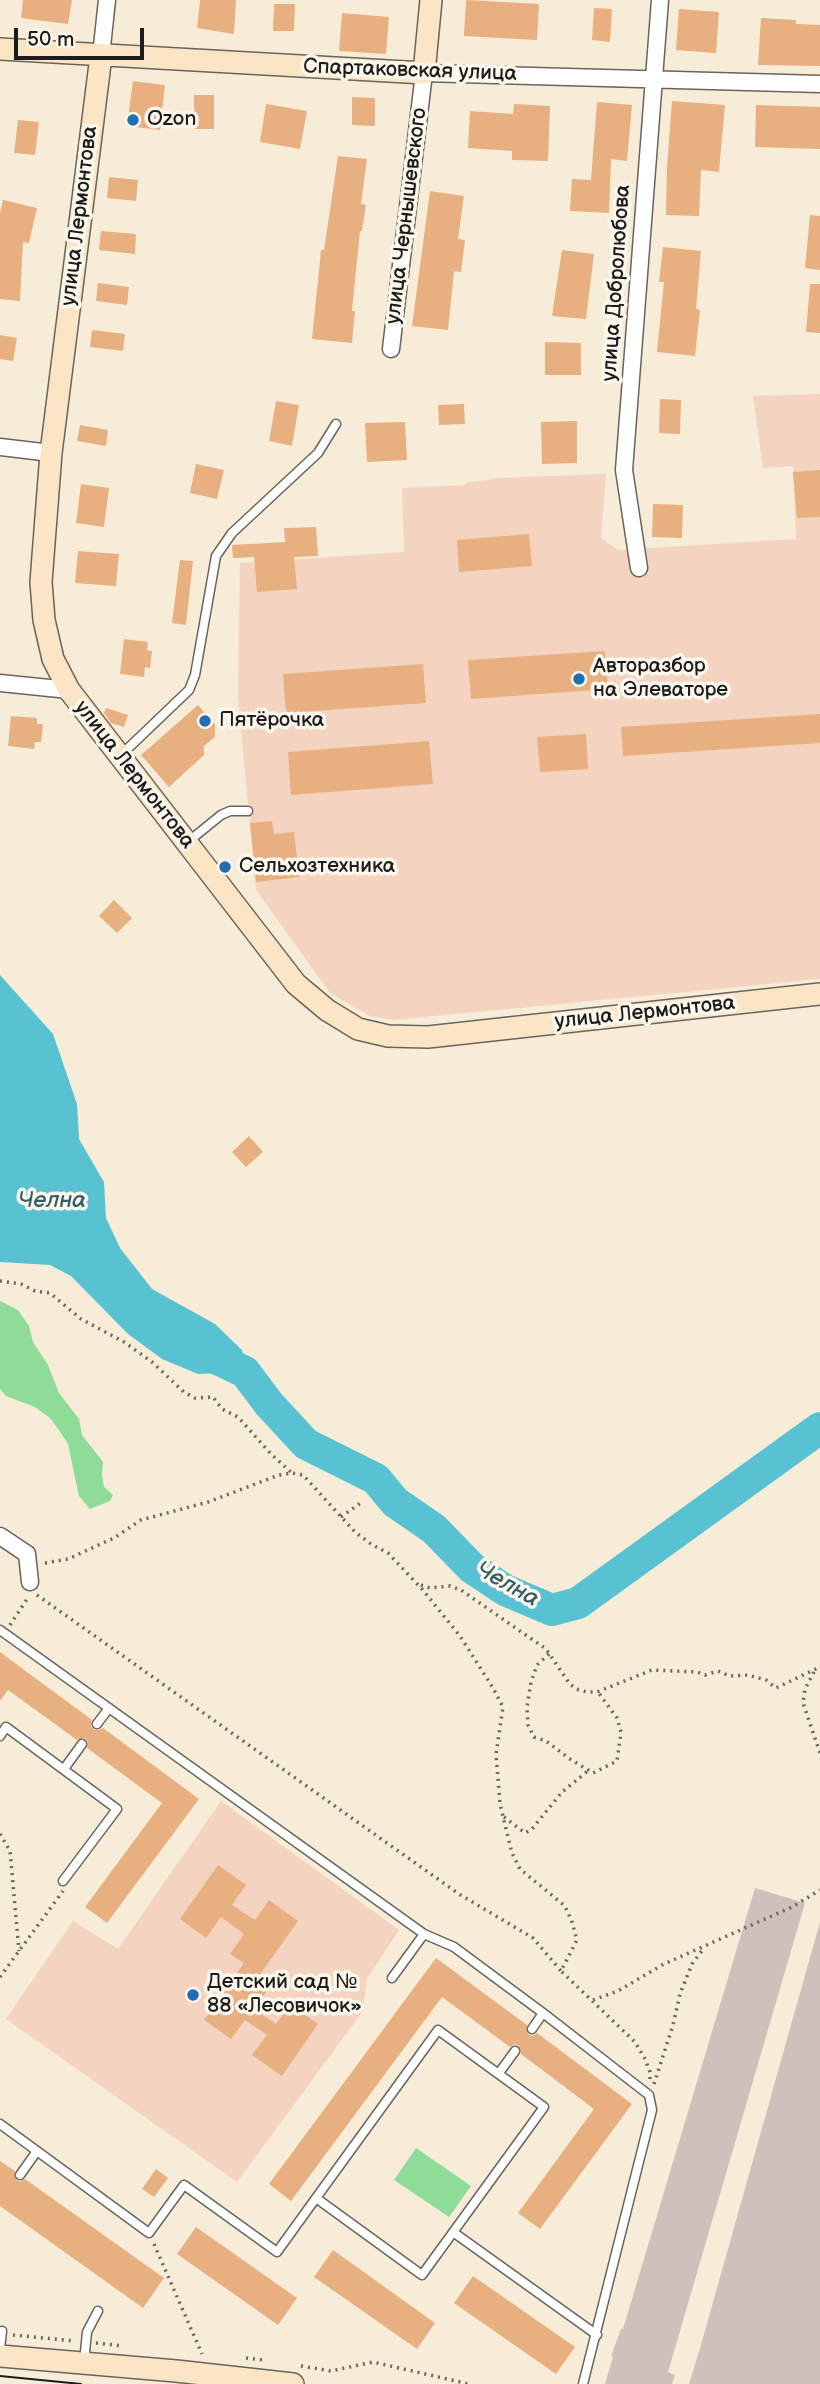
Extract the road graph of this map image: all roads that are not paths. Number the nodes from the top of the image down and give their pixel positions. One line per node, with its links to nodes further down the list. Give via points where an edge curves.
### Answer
1 (107, 0): 5 (street, улица Лермонтова)
2 (431, 0): 6 (street, улица Чернышевского)
3 (660, 0): 7 (street, улица Добролюбова)
4 (0, 48): 5 (street, Спартаковская улица)
5 (101, 55): 6 (street, Спартаковская улица); 12 (street, улица Лермонтова)
6 (424, 73): 7 (street, Спартаковская улица); 9 (street, улица Чернышевского)
7 (654, 79): 8 (street, Спартаковская улица); 13 (street, улица Добролюбова, via 624,470)
8 (820, 84)
9 (391, 349)
10 (335, 424): 16 (lane, via 318,453 232,533 216,556 189,690)
11 (0, 447): 12 (street)
12 (51, 453): 15 (street, улица Лермонтова, via 41,582 53,659)
13 (639, 568)
14 (0, 683): 15 (street)
15 (69, 690): 16 (street, улица Лермонтова)
16 (120, 756): 18 (street, улица Лермонтова)
17 (248, 811): 18 (lane, via 221,815)
18 (187, 843): 19 (street, улица Лермонтова, via 296,984 358,1028 388,1036 428,1037)
19 (820, 994)
20 (0, 1536): 21 (street, via 27,1554)
21 (30, 1583)
22 (2, 1631): 23 (lane)
23 (109, 1708): 24 (lane); 29 (lane)
24 (97, 1724)
25 (0, 1735): 27 (lane, via 6,1727)
26 (82, 1744): 27 (lane)
27 (64, 1769): 28 (lane, via 117,1809)
28 (63, 1881)
29 (424, 1934): 30 (lane); 31 (lane, via 454,1947)
30 (392, 1978)
31 (543, 2013): 32 (lane); 42 (lane, via 649,2095 652,2110)
32 (532, 2029)
33 (515, 2051): 34 (lane)
34 (499, 2074): 38 (lane, via 438,2030); 39 (lane, via 544,2107)
35 (0, 2124): 36 (lane)
36 (37, 2151): 37 (lane); 38 (lane, via 149,2233 184,2185 277,2252)
37 (20, 2175)
38 (316, 2198): 39 (lane, via 422,2275)
39 (453, 2232): 42 (lane)
40 (98, 2311): 44 (lane, via 87,2332)
41 (2, 2332): 43 (lane)
42 (597, 2335): 48 (lane)
43 (0, 2349)
44 (85, 2353): 45 (street); 47 (street)
45 (0, 2356)
46 (294, 2375): 47 (street)
47 (248, 2381)
48 (583, 2384)

